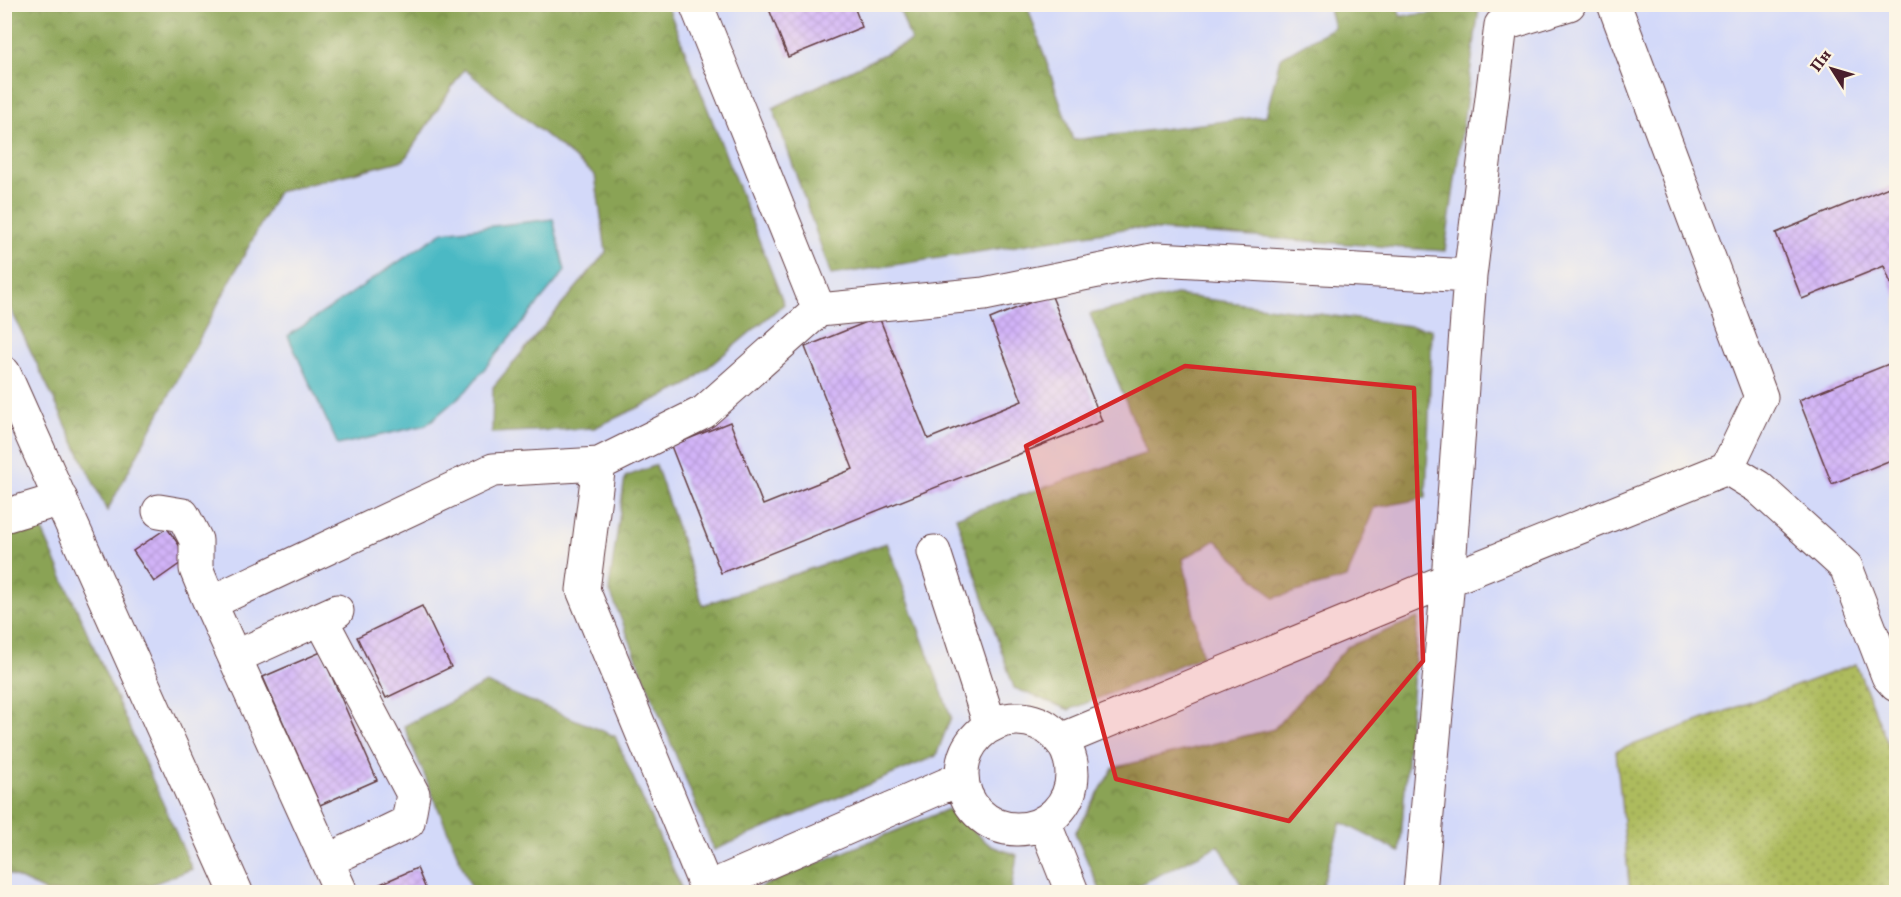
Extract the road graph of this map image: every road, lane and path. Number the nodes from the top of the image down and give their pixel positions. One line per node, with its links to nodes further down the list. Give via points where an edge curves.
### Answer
1 (696, 4): 5 (lane)
2 (1569, 4): 4 (lane, via 1501,25)
3 (1614, 4): 8 (lane, via 1761,397)
4 (1470, 276): 5 (lane, via 1157,259 984,294); 13 (lane)
5 (819, 309): 7 (lane, via 704,412)
6 (4, 373): 9 (lane)
7 (599, 464): 14 (lane, via 493,470); 22 (lane, via 583,590)
8 (1727, 468): 13 (lane); 16 (lane, via 1758,487 1846,567 1888,676)
9 (61, 499): 11 (lane); 23 (lane)
10 (159, 511): 14 (lane, via 183,515 196,540 196,569)
11 (4, 516)
12 (934, 552): 17 (lane)
13 (1448, 580): 18 (lane); 26 (lane)
14 (210, 603): 15 (lane)
15 (235, 657): 21 (lane); 21 (lane, via 329,615 413,794 408,822)
16 (1896, 686)
17 (990, 725): 18 (lane, via 1020,718 1050,729); 19 (lane, via 968,748)
18 (1061, 740): 20 (lane, via 1069,754 1071,785 1057,813)
19 (962, 778): 20 (lane, via 965,794 984,819 1013,829); 22 (lane)
20 (1044, 822): 25 (lane)
21 (327, 861): 24 (lane)
22 (707, 891)
23 (236, 892)
24 (341, 892)
25 (1072, 892)
26 (1420, 892)

